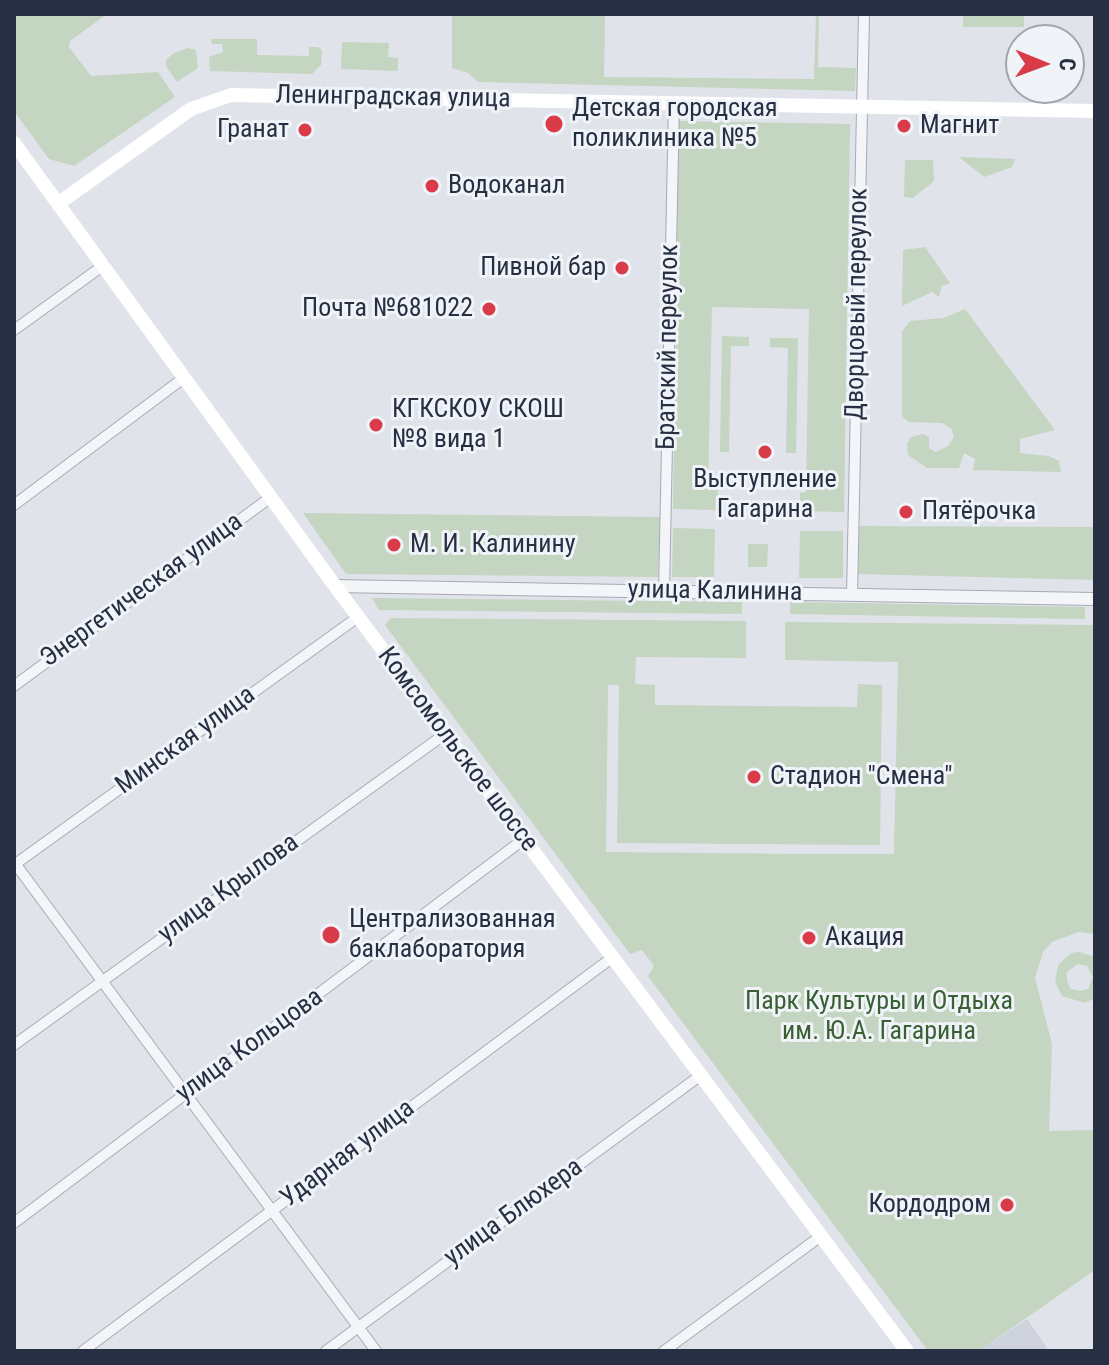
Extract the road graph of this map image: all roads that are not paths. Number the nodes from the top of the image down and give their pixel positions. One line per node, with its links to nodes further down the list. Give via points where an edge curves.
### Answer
1 (864, 14): 3 (street, Дворцовый переулок)
2 (674, 103): 3 (main road, Ленинградская улица); 6 (main road, Ленинградская улица, via 231,95 191,109); 13 (street, Братский переулок)
3 (862, 107): 4 (main road, Ленинградская улица); 14 (street, Дворцовый переулок)
4 (1095, 111)
5 (15, 148): 6 (main road, Комсомольское шоссе)
6 (59, 203): 7 (main road, Комсомольское шоссе)
7 (104, 265): 8 (street); 9 (main road, Комсомольское шоссе)
8 (14, 330)
9 (185, 377): 10 (main road, Комсомольское шоссе); 11 (street)
10 (271, 497): 12 (main road, Комсомольское шоссе); 17 (street, Энергетическая улица)
11 (14, 505)
12 (335, 586): 13 (street, улица Калинина); 16 (main road, Комсомольское шоссе)
13 (664, 591): 14 (street, улица Калинина)
14 (852, 595): 15 (street, улица Калинина)
15 (1095, 599)
16 (358, 617): 18 (main road, Комсомольское шоссе); 20 (street, Минская улица)
17 (14, 686)
18 (445, 734): 19 (main road, Комсомольское шоссе); 22 (street, улица Крылова)
19 (524, 839): 21 (main road, Комсомольское шоссе); 25 (street, улица Кольцова)
20 (14, 864): 22 (street)
21 (613, 957): 24 (main road, Комсомольское шоссе); 26 (street, Ударная улица)
22 (103, 979): 23 (street, улица Крылова); 25 (street)
23 (14, 1045)
24 (701, 1075): 28 (main road, Комсомольское шоссе); 29 (street, улица Блюхера)
25 (187, 1092): 26 (street); 27 (street, улица Кольцова)
26 (270, 1211): 29 (street); 30 (street, Ударная улица)
27 (14, 1223)
28 (821, 1236): 33 (street); 34 (main road, Комсомольское шоссе)
29 (358, 1327): 31 (street, улица Блюхера); 32 (street)
30 (83, 1351)
31 (326, 1351)
32 (376, 1351)
33 (664, 1351)
34 (907, 1351)

